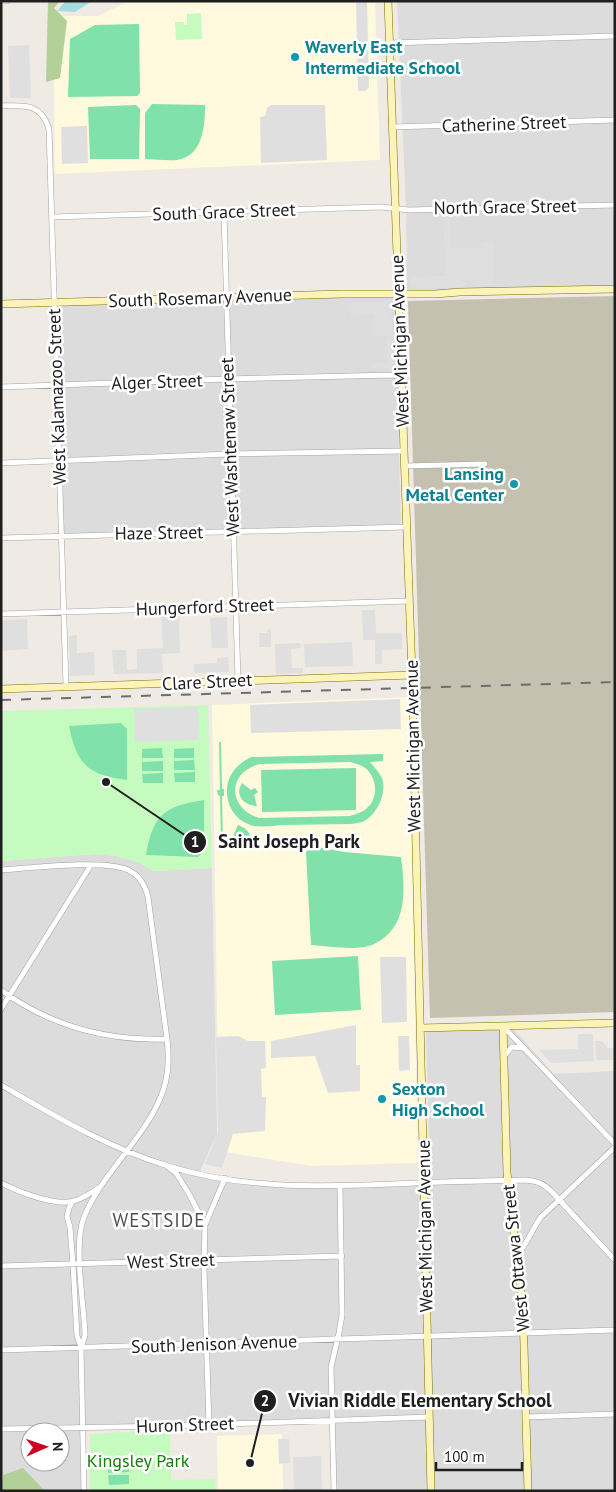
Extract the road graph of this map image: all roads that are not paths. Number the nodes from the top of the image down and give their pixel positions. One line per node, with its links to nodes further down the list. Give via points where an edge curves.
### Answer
1 (1, 1): 2 (street)
2 (7, 1)
3 (388, 1): 5 (street, West Michigan Avenue)
4 (615, 36): 5 (street)
5 (390, 43): 8 (street, West Michigan Avenue)
6 (1, 106): 12 (street, West Kalamazoo Street, via 27,106 39,111 47,122)
7 (615, 120): 8 (street, Catherine Street)
8 (393, 127): 10 (street, West Michigan Avenue)
9 (615, 205): 10 (street, North Grace Street, via 409,210)
10 (396, 207): 11 (street, South Grace Street); 14 (street, West Michigan Avenue)
11 (224, 213): 12 (street, South Grace Street); 15 (street, West Washtenaw Street)
12 (52, 217): 16 (street, West Kalamazoo Street)
13 (615, 289): 14 (street, South Rosemary Avenue)
14 (399, 294): 15 (street, South Rosemary Avenue); 18 (street, West Michigan Avenue)
15 (226, 298): 16 (street, South Rosemary Avenue); 19 (street, West Washtenaw Street)
16 (54, 303): 17 (street, South Rosemary Avenue); 20 (street, West Kalamazoo Street)
17 (1, 304)
18 (402, 378): 19 (street, Alger Street, via 393,375); 22 (street, West Michigan Avenue)
19 (228, 379): 20 (street, Alger Street); 23 (street, West Washtenaw Street)
20 (57, 385): 21 (street, Alger Street); 24 (street, West Kalamazoo Street)
21 (1, 387)
22 (404, 451): 23 (street); 27 (street, West Michigan Avenue)
23 (230, 454): 24 (street); 29 (street, West Washtenaw Street)
24 (59, 461): 25 (street); 30 (street, West Kalamazoo Street)
25 (1, 463)
26 (485, 464): 27 (street)
27 (404, 466): 28 (street, West Michigan Avenue)
28 (406, 527): 29 (street, Haze Street); 32 (street, West Michigan Avenue)
29 (233, 531): 30 (street, Haze Street); 33 (street, West Washtenaw Street)
30 (62, 536): 31 (street, Haze Street); 34 (street, West Kalamazoo Street)
31 (1, 538)
32 (409, 601): 33 (street, Hungerford Street); 36 (street, West Michigan Avenue)
33 (236, 606): 34 (street, Hungerford Street); 37 (street, West Washtenaw Street)
34 (63, 612): 35 (street, Hungerford Street); 38 (street, West Kalamazoo Street)
35 (1, 614)
36 (412, 675): 37 (street, Clare Street); 47 (street, West Michigan Avenue)
37 (238, 680): 38 (street, Clare Street)
38 (66, 686): 39 (street, Clare Street)
39 (1, 689)
40 (91, 865): 41 (street); 43 (street); 48 (street, via 128,870 143,883 148,897)
41 (1, 870)
42 (1, 990): 43 (street)
43 (9, 996): 44 (street); 48 (street, via 46,1016 91,1033 144,1040)
44 (1, 1009)
45 (615, 1023): 46 (street)
46 (503, 1026): 47 (street); 49 (street); 50 (street, West Ottawa Street)
47 (420, 1028): 58 (street, West Michigan Avenue)
48 (167, 1039): 53 (street, via 168,1066 164,1088 152,1114)
49 (524, 1048): 50 (street, via 512,1047); 52 (street)
50 (504, 1056): 56 (street, West Ottawa Street)
51 (1, 1085): 53 (street, via 73,1127)
52 (615, 1145): 61 (street)
53 (126, 1151): 54 (street); 59 (street)
54 (168, 1166): 55 (street); 63 (street, via 189,1194)
55 (225, 1178): 60 (street, via 282,1186); 63 (street)
56 (507, 1180): 58 (street); 61 (street, via 535,1181); 65 (street, West Ottawa Street)
57 (1, 1183): 62 (street, via 49,1201)
58 (423, 1183): 60 (street); 73 (street, West Michigan Avenue)
59 (102, 1186): 62 (street); 69 (street, via 82,1226)
60 (340, 1186): 64 (street)
61 (559, 1199): 65 (street, via 540,1217); 67 (street)
62 (73, 1201): 68 (street, via 67,1217)
63 (205, 1226): 66 (street)
64 (342, 1256): 66 (street, West Street); 74 (street, via 342,1315)
65 (516, 1256): 72 (street, West Ottawa Street)
66 (204, 1260): 69 (street, West Street); 75 (street)
67 (615, 1260)
68 (73, 1265): 69 (street, West Street); 70 (street, West Street); 76 (street, via 77,1336)
69 (80, 1265): 76 (street, via 85,1335)
70 (1, 1266)
71 (615, 1330): 72 (street, South Jenison Avenue)
72 (524, 1332): 73 (street, South Jenison Avenue); 80 (street, West Ottawa Street)
73 (428, 1337): 74 (street, South Jenison Avenue); 79 (street, West Michigan Avenue)
74 (337, 1340): 75 (street, South Jenison Avenue); 81 (street, via 331,1367)
75 (207, 1344): 76 (street, South Jenison Avenue); 82 (street)
76 (81, 1348): 77 (street, South Jenison Avenue); 83 (street)
77 (1, 1350)
78 (615, 1414): 80 (street)
79 (429, 1417): 81 (street, Huron Street); 87 (street, West Michigan Avenue)
80 (526, 1417): 88 (street, West Ottawa Street)
81 (332, 1420): 82 (street, Huron Street); 86 (street)
82 (210, 1425): 83 (street, Huron Street)
83 (83, 1428): 84 (street, Huron Street); 85 (street)
84 (1, 1429)
85 (84, 1491)
86 (334, 1491)
87 (431, 1491)
88 (528, 1491)

